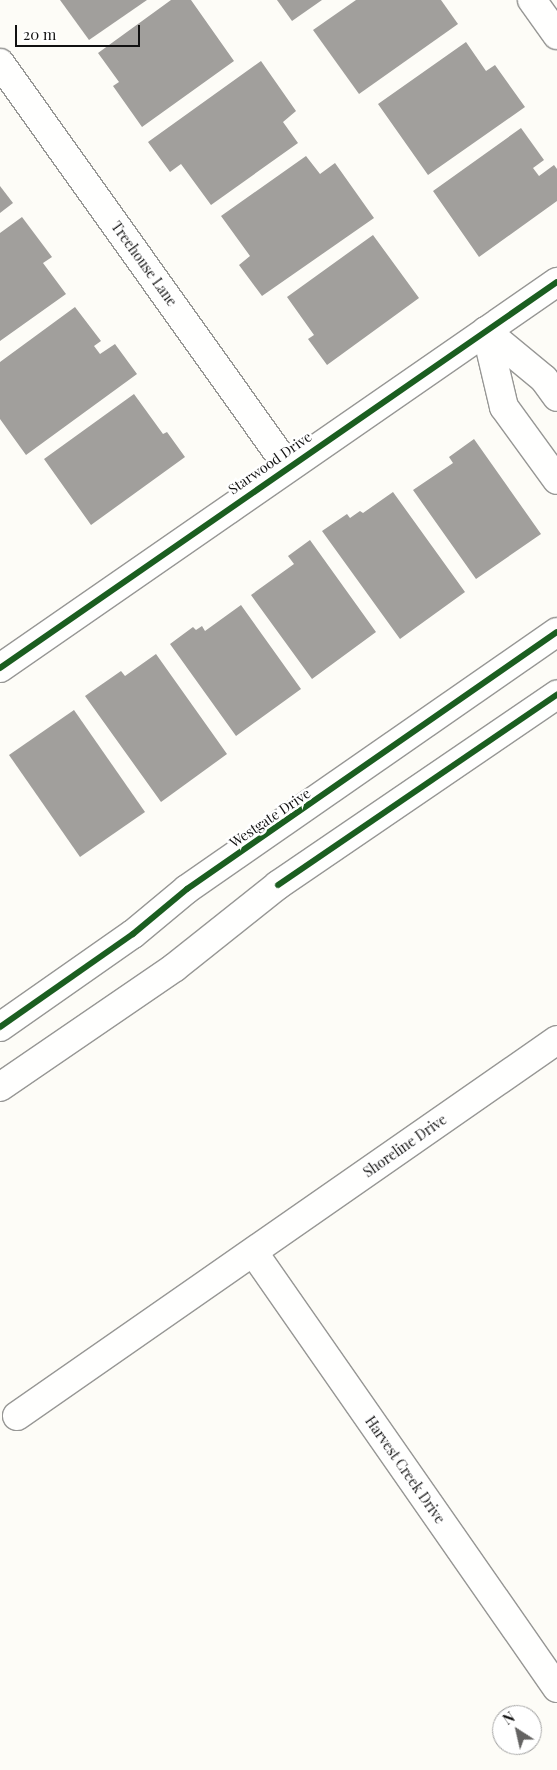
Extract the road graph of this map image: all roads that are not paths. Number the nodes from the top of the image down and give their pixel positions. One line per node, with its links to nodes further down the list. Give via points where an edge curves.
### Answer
1 (532, 0): 2 (street)
2 (557, 35)
3 (0, 63): 7 (street, Treehouse Lane)
4 (557, 282): 5 (street, Starwood Drive)
5 (486, 331): 6 (street, via 544,379); 7 (street, Starwood Drive); 8 (street, via 504,407)
6 (557, 397)
7 (287, 466): 10 (street, Starwood Drive)
8 (557, 480)
9 (557, 632): 12 (street, Westgate Drive, via 187,889 133,934)
10 (0, 668)
11 (557, 695): 14 (street, via 278,885 175,967)
12 (0, 1027)
13 (557, 1040): 15 (street, Shoreline Drive)
14 (0, 1086)
15 (254, 1253): 16 (street, Shoreline Drive); 17 (street, Harvest Creek Drive)
16 (17, 1416)
17 (557, 1688)

